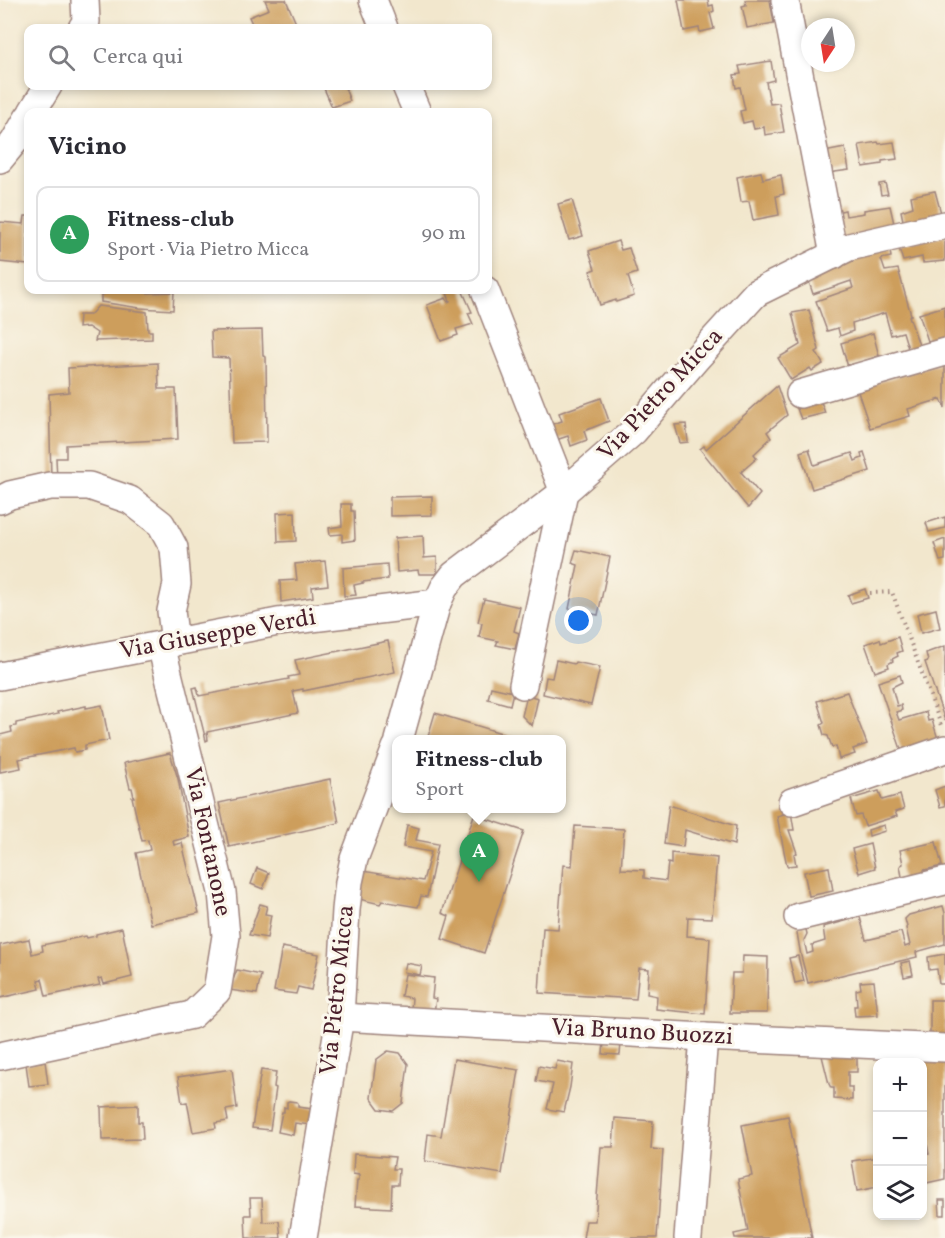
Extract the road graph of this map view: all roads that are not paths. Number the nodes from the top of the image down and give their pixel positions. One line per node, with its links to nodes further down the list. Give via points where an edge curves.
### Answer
1 (85, 0): 4 (street)
2 (373, 0): 5 (street)
3 (785, 0): 13 (street)
4 (85, 24)
5 (382, 24)
6 (46, 90): 8 (street)
7 (408, 90): 9 (street)
8 (34, 108)
9 (415, 108)
10 (24, 125): 11 (street)
11 (0, 159)
12 (945, 225): 13 (street, Via Pietro Micca, via 849,247)
13 (834, 255): 17 (street, Via Pietro Micca, via 756,293 634,431)
14 (487, 294): 17 (street)
15 (945, 352): 16 (street)
16 (800, 394)
17 (564, 492): 19 (street, Via Pietro Micca, via 454,575); 22 (street)
18 (0, 500): 20 (street, Via Fontanone, via 50,486 89,486 130,500 161,524 174,548 177,584)
19 (437, 603): 20 (street, Via Giuseppe Verdi, via 278,622); 23 (street, Via Pietro Micca)
20 (168, 644): 21 (street, Via Giuseppe Verdi); 32 (street, Via Fontanone, via 222,892 226,936 217,991 192,1015)
21 (0, 676)
22 (523, 685)
23 (400, 735)
24 (945, 749): 26 (street)
25 (392, 759): 29 (street, Via Pietro Micca, via 349,882)
26 (792, 802)
27 (945, 881): 28 (street)
28 (798, 917)
29 (339, 1017): 30 (street, Via Bruno Buozzi); 33 (street, Via Pietro Micca)
30 (704, 1037): 31 (street, Via Bruno Buozzi); 34 (street)
31 (945, 1048)
32 (0, 1056)
33 (303, 1238)
34 (688, 1238)

